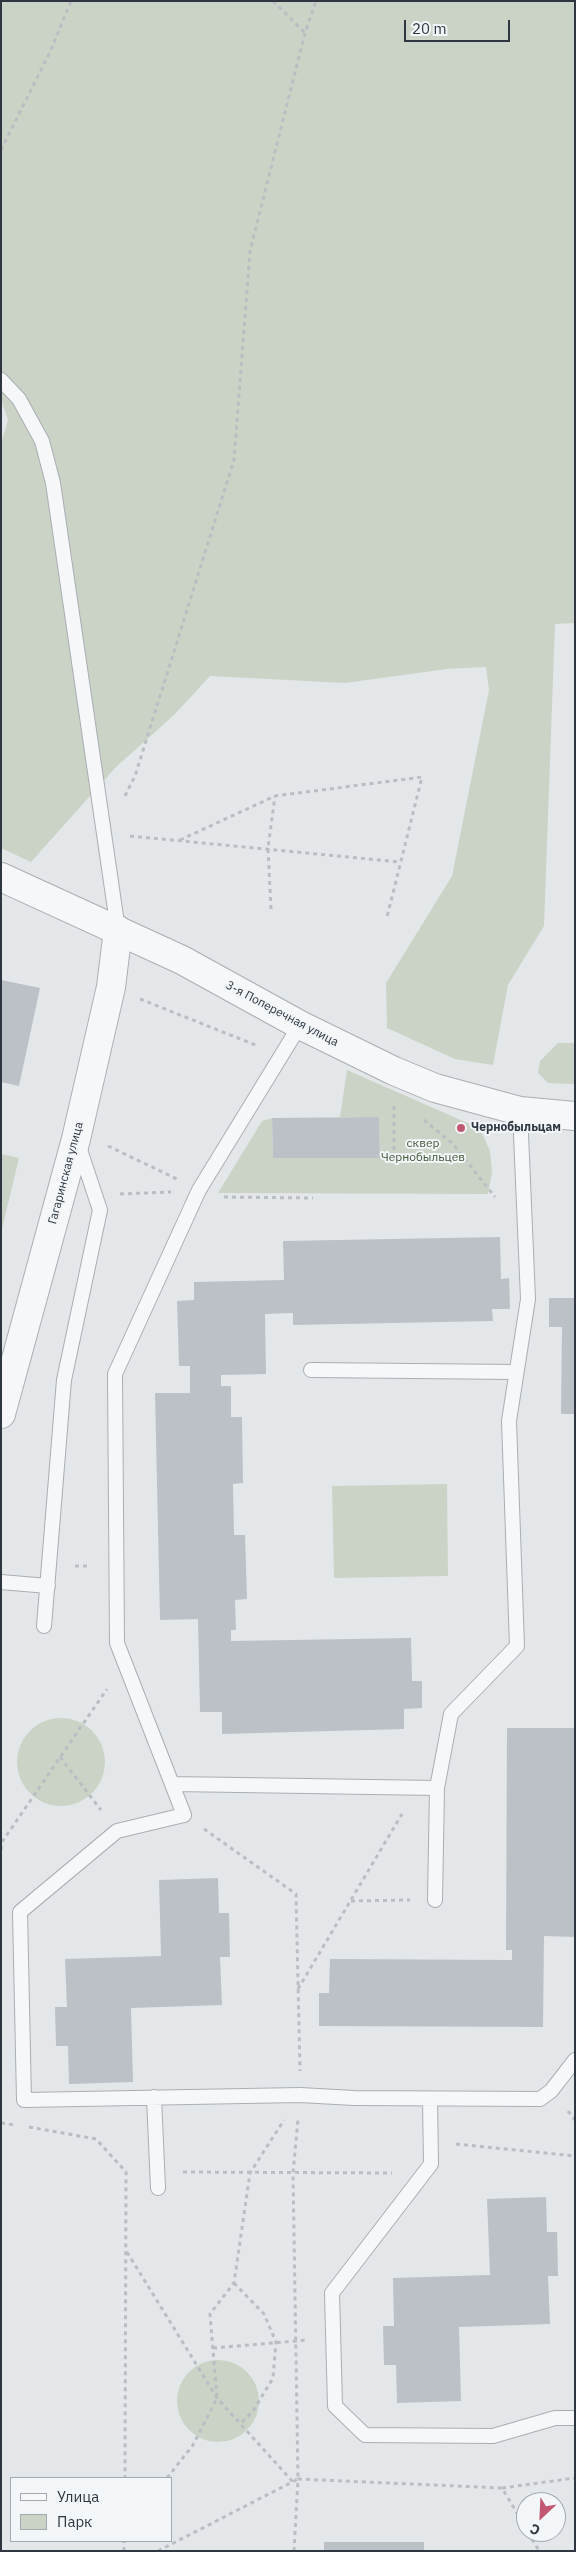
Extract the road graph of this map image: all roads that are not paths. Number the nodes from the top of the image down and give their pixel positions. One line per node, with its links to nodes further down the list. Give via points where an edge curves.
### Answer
1 (1, 380): 3 (lane, via 19,399 42,442 52,483)
2 (1, 877): 3 (street, 3-я Поперечная улица)
3 (118, 930): 4 (street, 3-я Поперечная улица, via 182,960); 7 (street, Гагаринская улица, via 111,987)
4 (300, 1025): 5 (street, 3-я Поперечная улица, via 435,1088); 14 (lane, via 199,1190 115,1374 118,1643)
5 (520, 1111): 6 (street, 3-я Поперечная улица); 9 (lane, via 528,1299)
6 (575, 1116)
7 (77, 1135): 10 (street, Гагаринская улица); 12 (lane, via 100,1210 64,1380)
8 (311, 1370): 9 (lane)
9 (516, 1372): 15 (lane, via 509,1421 517,1646 451,1714)
10 (1, 1414)
11 (1, 1582): 12 (lane)
12 (48, 1586): 13 (lane)
13 (44, 1626)
14 (173, 1784): 15 (lane); 18 (lane, via 184,1815 117,1831 20,1912 24,2100)
15 (437, 1788): 16 (lane)
16 (435, 1900)
17 (575, 2060): 19 (lane, via 551,2091 540,2099)
18 (154, 2097): 19 (lane, via 300,2095); 20 (lane)
19 (430, 2099): 21 (lane, via 431,2164 332,2292 335,2406 365,2435 494,2436 556,2418)
20 (158, 2188)
21 (575, 2418)

